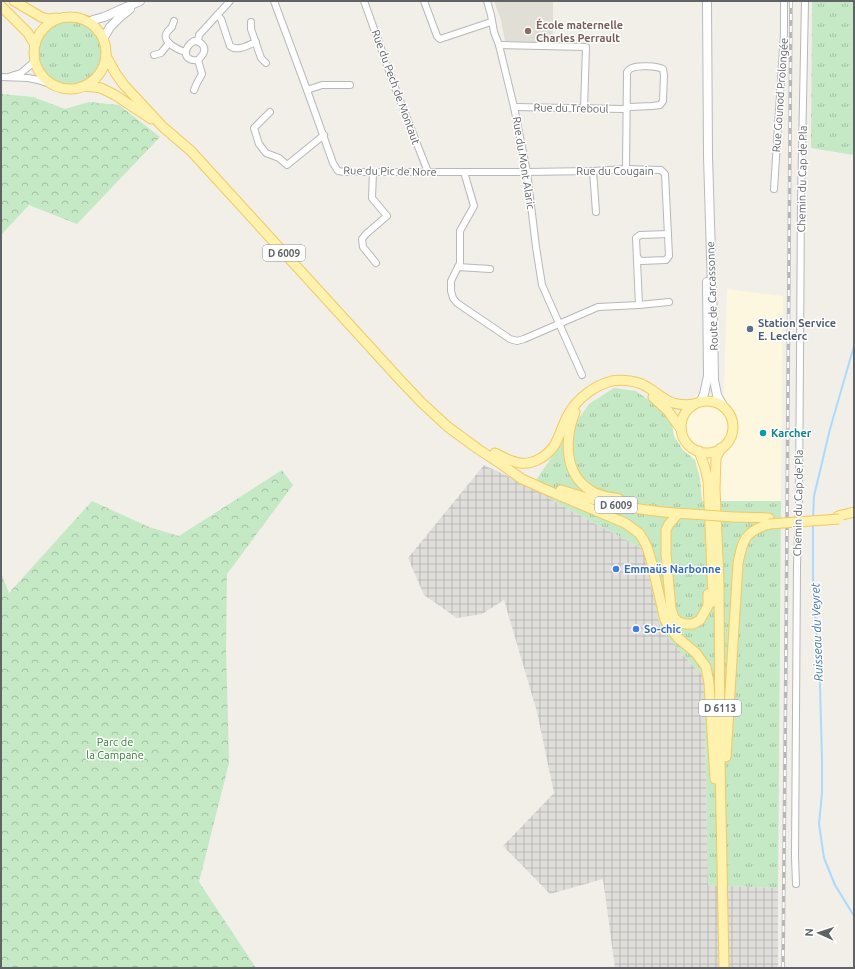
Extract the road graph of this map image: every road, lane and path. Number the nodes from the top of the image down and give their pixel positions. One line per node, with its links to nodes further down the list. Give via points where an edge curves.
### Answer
1 (14, 1): 13 (main road, via 41,18)
2 (140, 1): 17 (main road); 18 (main road, via 110,27)
3 (230, 1): 12 (street)
4 (274, 1): 35 (street, Rue du Pic de Nore)
5 (364, 1): 45 (street, Rue du Pech de Montaut)
6 (424, 1): 16 (street, via 440,39)
7 (487, 1): 16 (street, Rue du Mont Alaric)
8 (707, 1): 48 (main road, Route de Carcassonne)
9 (784, 1): 49 (street, Rue Gounod Prolongée)
10 (805, 1): 75 (street, Chemin du Cap de Pla, via 797,566)
11 (1, 6): 22 (main road, via 28,33)
12 (217, 15): 19 (street, via 199,35); 21 (street, via 221,18 230,46 236,49)
13 (61, 18): 17 (main road, via 76,17); 22 (main road, via 50,23 40,33)
14 (174, 20): 20 (street, via 166,35)
15 (251, 22): 21 (street)
16 (491, 22): 23 (street, Rue du Mont Alaric)
17 (90, 23): 18 (main road)
18 (103, 39): 26 (main road)
19 (198, 41): 24 (street, via 191,43); 27 (street, via 204,47 204,52)
20 (169, 42): 24 (street, via 178,50); 25 (street, via 161,53)
21 (256, 42): 29 (street, via 261,58)
22 (35, 45): 28 (main road)
23 (499, 45): 36 (street, Rue du Mont Alaric); 37 (street, via 586,47)
24 (185, 52): 27 (street, via 190,60)
25 (154, 55)
26 (106, 56): 33 (main road, via 102,70); 40 (main road, D 6009, via 124,85)
27 (198, 60): 34 (street, via 202,74)
28 (35, 61): 30 (street, via 21,73); 31 (main road, via 41,74)
29 (266, 63)
30 (2, 77): 31 (street, via 28,78)
31 (53, 85): 33 (main road, via 70,89)
32 (350, 85): 35 (street, via 322,85)
33 (85, 86): 40 (main road, D 6009, via 101,88 115,95)
34 (194, 90)
35 (308, 90): 41 (street, Rue du Pic de Nore)
36 (514, 107): 37 (street, Rue du Treboul); 47 (street, Rue du Mont Alaric)
37 (584, 108): 38 (street, Rue du Treboul)
38 (627, 108): 38 (street, Rue du Treboul, via 660,105 663,101 663,69 630,68 627,72); 42 (street)
39 (270, 112): 41 (street, via 254,128 259,144 266,153 279,158 287,165)
40 (163, 127): 60 (main road, D 6009, via 191,152)
41 (324, 135): 44 (street, Rue du Pic de Nore, via 338,171)
42 (626, 169): 43 (street, Rue du Cougain); 51 (street, Rue du Cougain, via 661,170 665,174)
43 (593, 170): 47 (street, Rue du Cougain); 50 (street)
44 (373, 172): 45 (street, Rue du Pic de Nore); 53 (street, via 372,198 387,216 362,239 363,247)
45 (428, 172): 46 (street, Rue du Pic de Nore)
46 (464, 172): 47 (street, Rue du Pic de Nore); 54 (street, via 474,206 460,231)
47 (527, 172): 58 (street, Rue du Mont Alaric, via 542,285)
48 (708, 184): 63 (main road, Route de Carcassonne, via 708,376 704,394); 64 (main road, Route de Carcassonne, via 714,380 717,395)
49 (774, 189)
50 (596, 212)
51 (668, 234): 52 (street, via 640,235 636,238); 52 (street, Rue du Cougain, via 669,256 666,260 641,261)
52 (637, 257): 57 (street)
53 (376, 262)
54 (458, 267): 55 (street); 58 (street, via 451,281 451,291 456,303 510,339 524,339)
55 (490, 269)
56 (669, 302): 57 (street)
57 (638, 305): 58 (street, via 598,307)
58 (560, 324): 59 (street, Rue du Mont Alaric)
59 (582, 375)
60 (402, 382): 62 (main road, via 465,433 506,459 521,464 533,462 544,456 554,446 569,412); 68 (main road, D 6009, via 448,427)
61 (630, 382): 62 (main road, via 612,381); 63 (main road, via 647,386 674,403); 65 (main road, via 660,402)
62 (580, 398): 69 (main road, via 572,421 568,449 572,469 581,483 603,496)
63 (698, 403): 64 (main road, via 709,401); 65 (main road, via 684,415)
64 (723, 406): 66 (main road, via 733,423 733,430 727,444)
65 (681, 429): 67 (main road, via 687,443)
66 (721, 448): 67 (main road, via 708,452); 74 (main road, D 6113, via 716,458 715,489)
67 (699, 451): 72 (main road, D 6113, via 708,481)
68 (502, 464): 69 (main road, D 6009, via 543,484 580,497); 73 (main road, via 522,479 625,523 639,533 651,560 664,620 706,667)
69 (678, 514): 71 (main road, D 6009, bridge); 72 (main road, via 666,530 666,554 671,609 674,618 685,624 694,624 700,620 708,606)
70 (854, 515): 71 (main road, D 6009, bridge)
71 (769, 521): 74 (main road, via 752,531 744,540 738,563)
72 (710, 524): 73 (main road, D 6113)
73 (715, 779): 76 (main road, D 6113)
74 (722, 831): 77 (main road, D 6113)
75 (796, 884)
76 (719, 968)
77 (724, 968)

